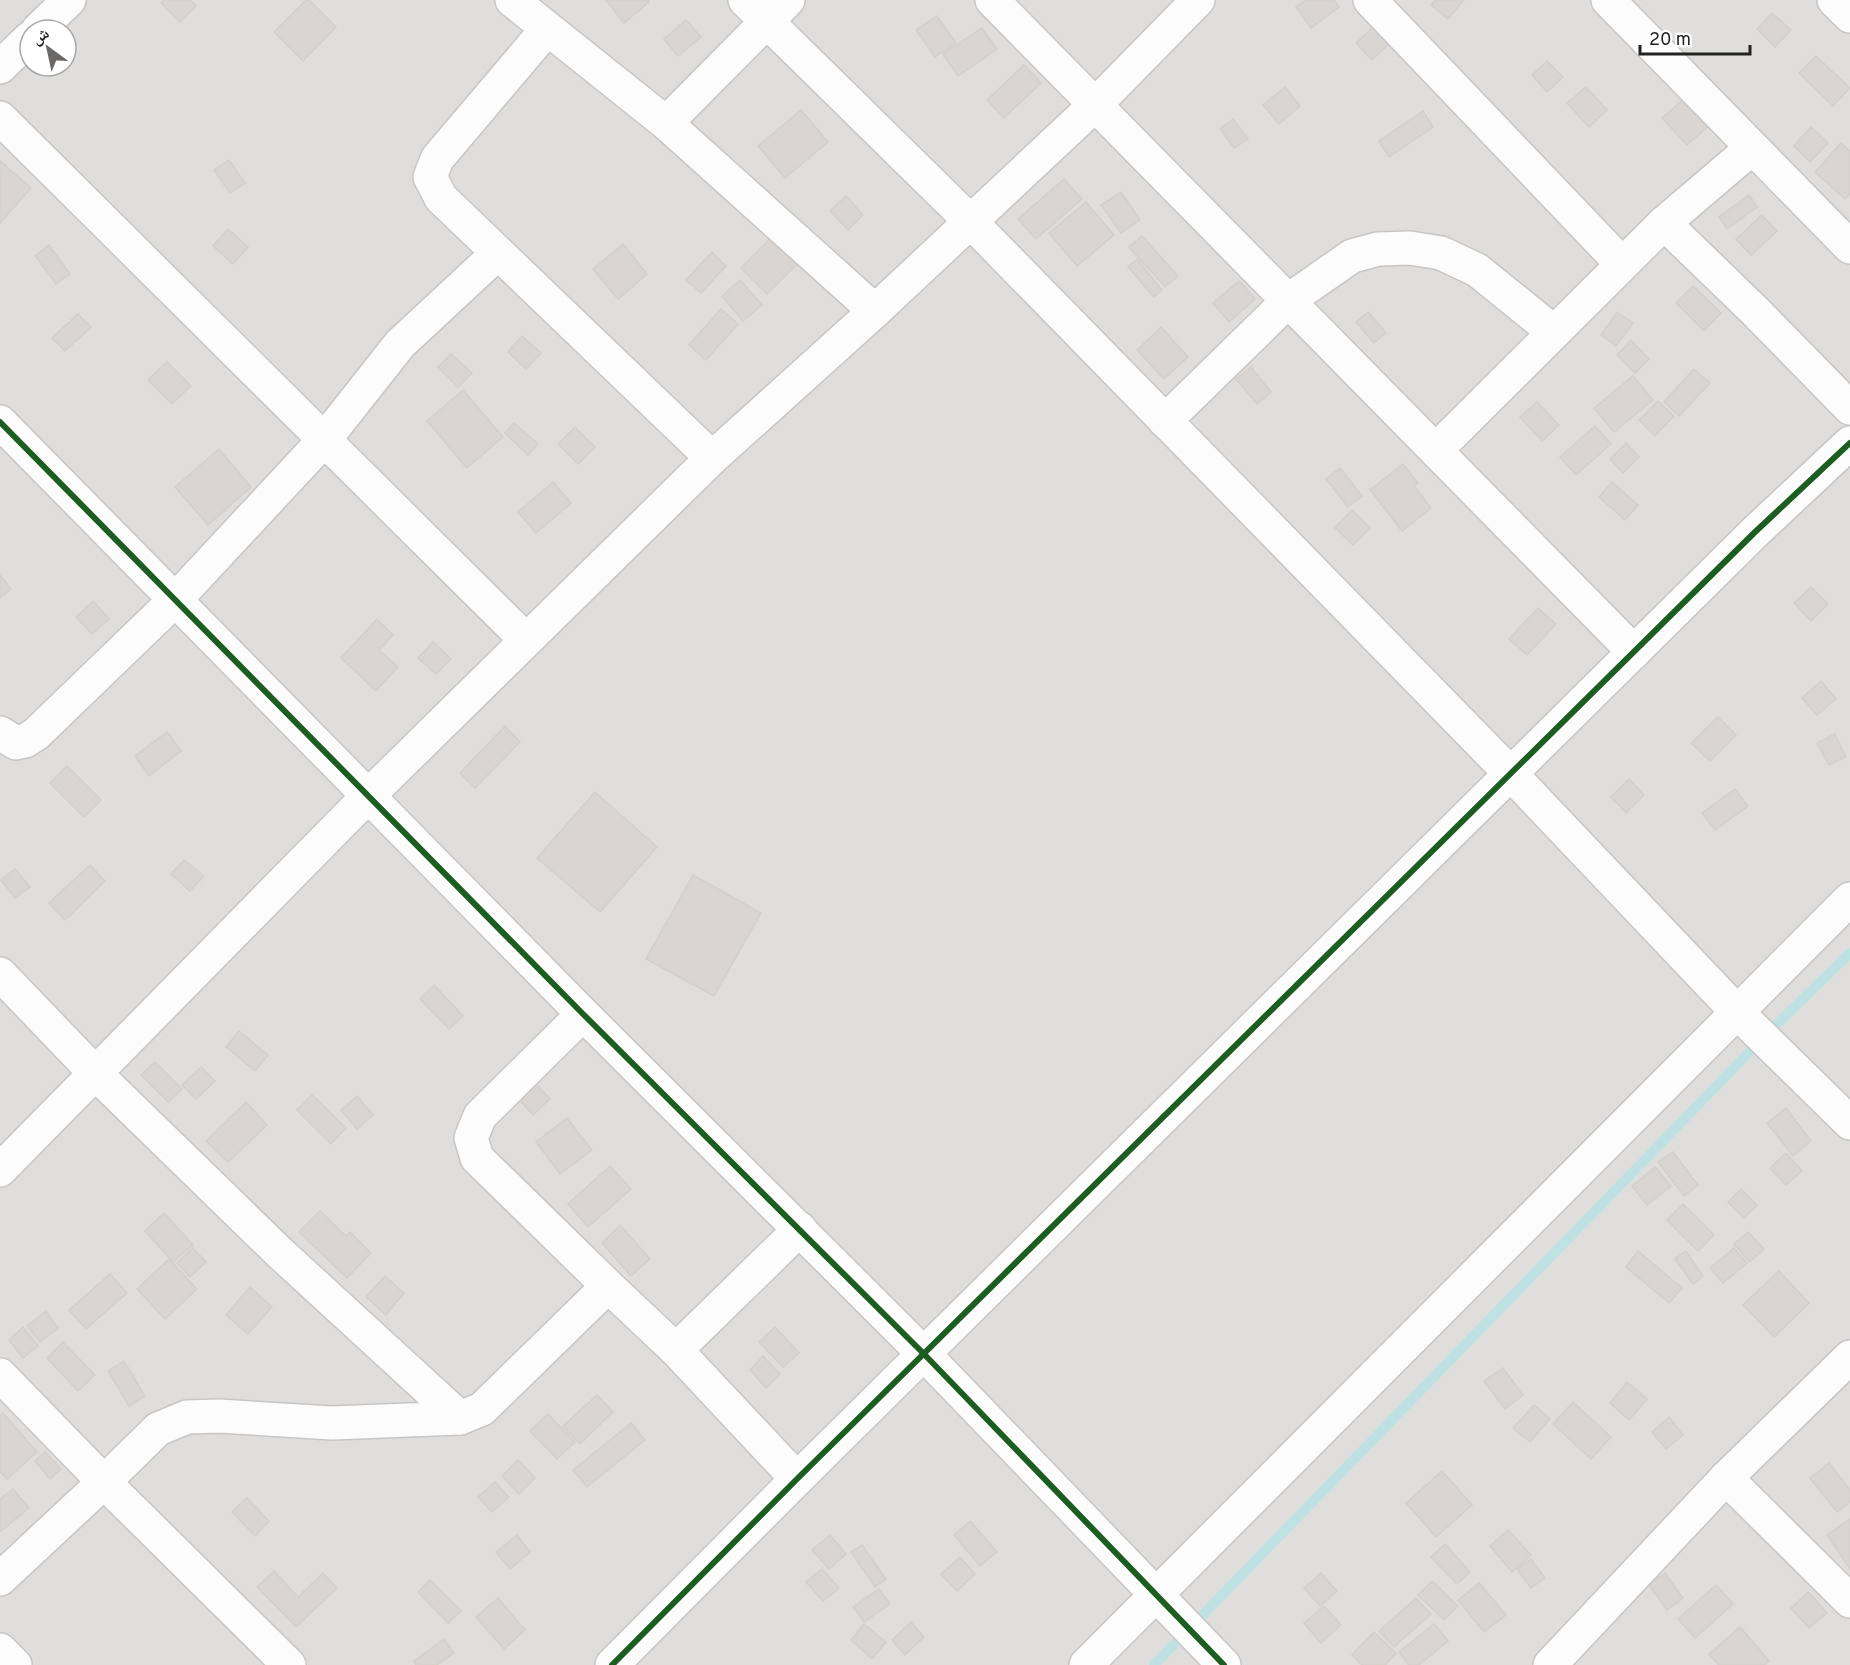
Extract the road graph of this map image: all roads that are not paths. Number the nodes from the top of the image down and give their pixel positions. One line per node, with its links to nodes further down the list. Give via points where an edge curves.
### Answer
1 (69, 0): 10 (street)
2 (512, 0): 11 (street)
3 (992, 0): 14 (street)
4 (1198, 0): 14 (street)
5 (1370, 0): 22 (street)
6 (1608, 0): 17 (street)
7 (1834, 0): 9 (street)
8 (767, 7): 16 (street); 18 (street)
9 (1850, 16)
10 (50, 18)
11 (548, 28): 16 (street); 21 (street, via 437,159 430,177 441,198)
12 (18, 50): 13 (street)
13 (0, 67)
14 (1096, 104): 18 (street); 23 (street)
15 (0, 118): 29 (street)
16 (666, 123): 24 (street)
17 (1752, 148): 19 (street); 20 (street)
18 (970, 221): 24 (street); 27 (street)
19 (1664, 223): 22 (street); 26 (street)
20 (1850, 247)
21 (498, 253): 29 (street, via 400,344); 32 (street)
22 (1622, 264): 25 (street)
23 (1289, 300): 25 (street, via 1352,256 1378,249 1410,248 1441,253 1477,270); 27 (street); 31 (street)
24 (874, 311): 32 (street)
25 (1554, 332): 31 (street)
26 (1850, 408)
27 (1164, 421): 37 (street)
28 (0, 422): 33 (street)
29 (325, 439): 33 (street); 34 (street)
30 (1850, 443): 35 (street)
31 (1436, 450): 35 (street)
32 (711, 458): 34 (street)
33 (176, 599): 36 (street, via 36,734 16,743); 38 (street)
34 (526, 640): 38 (street)
35 (1634, 652): 37 (street)
36 (0, 733)
37 (1511, 774): 41 (street); 49 (street)
38 (369, 795): 42 (street); 43 (street)
39 (1850, 899): 41 (street)
40 (0, 974): 43 (street)
41 (1738, 1012): 44 (street); 57 (street)
42 (584, 1014): 46 (street); 47 (street, via 480,1116 471,1138 477,1158)
43 (96, 1074): 45 (street); 52 (street, via 279,1252)
44 (1850, 1123)
45 (0, 1170)
46 (800, 1229): 48 (street); 49 (street)
47 (608, 1286): 48 (street); 52 (street, via 482,1409)
48 (676, 1350): 54 (street)
49 (924, 1354): 54 (street); 57 (street)
50 (1850, 1357): 53 (street)
51 (0, 1375): 55 (street)
52 (460, 1418): 55 (street, via 332,1423 187,1417 158,1429)
53 (1726, 1478): 58 (street); 63 (street)
54 (798, 1479): 60 (street)
55 (104, 1482): 56 (street); 59 (street)
56 (0, 1579)
57 (1156, 1595): 61 (street); 62 (street)
58 (1850, 1601)
59 (289, 1665)
60 (612, 1665)
61 (1086, 1665)
62 (1224, 1665)
63 (1550, 1665)

